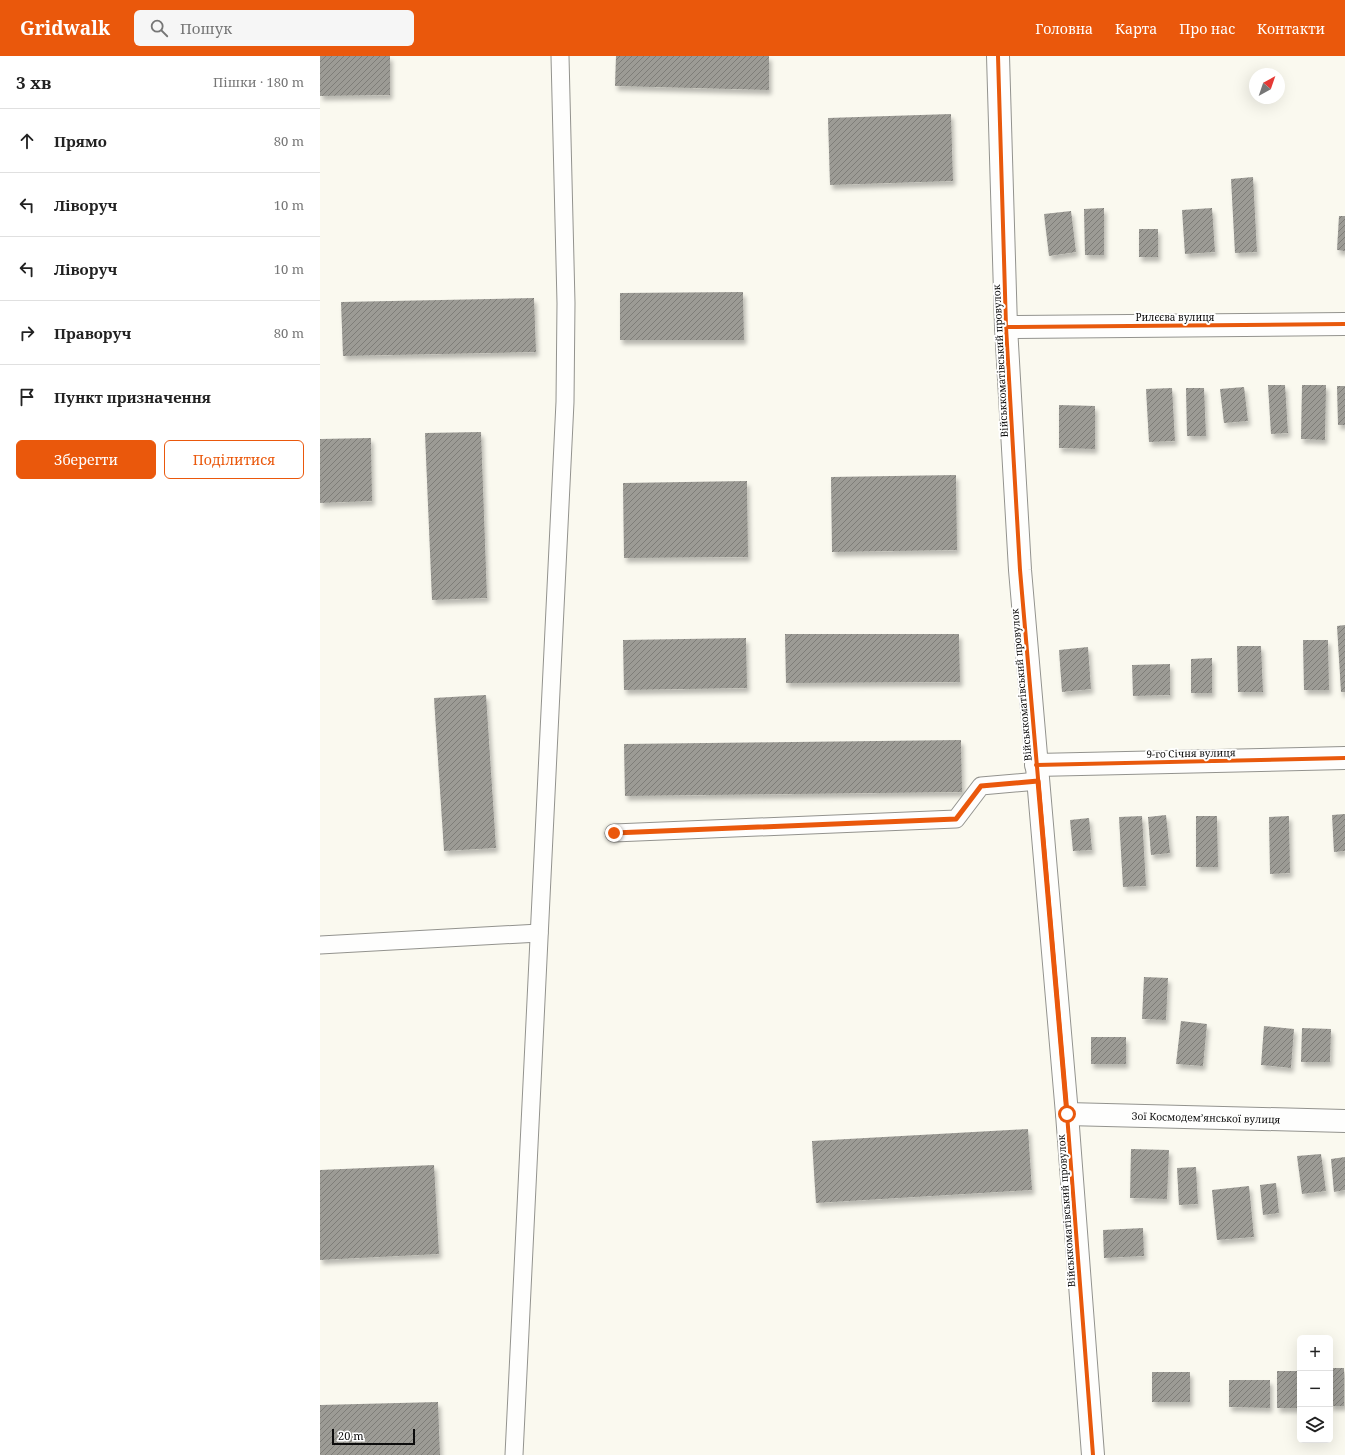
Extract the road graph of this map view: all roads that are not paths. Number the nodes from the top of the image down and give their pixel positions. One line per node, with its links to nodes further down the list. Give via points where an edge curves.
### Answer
1 (560, 56): 8 (lane, via 566,303 565,402)
2 (998, 56): 4 (street, Військкоматівський провулок)
3 (1345, 324): 4 (street, Рилєєва вулиця)
4 (1006, 326): 6 (street, Військкоматівський провулок, via 1020,570)
5 (1345, 758): 6 (street, 9-го Січня вулиця)
6 (1037, 773): 7 (lane, via 981,786 956,819); 10 (street, Військкоматівський провулок)
7 (614, 833)
8 (539, 933): 9 (lane); 12 (lane)
9 (320, 945)
10 (1067, 1114): 11 (street, Зої Космодем’янської вулиця); 13 (street, Військкоматівський провулок)
11 (1345, 1121)
12 (514, 1455)
13 (1093, 1455)

